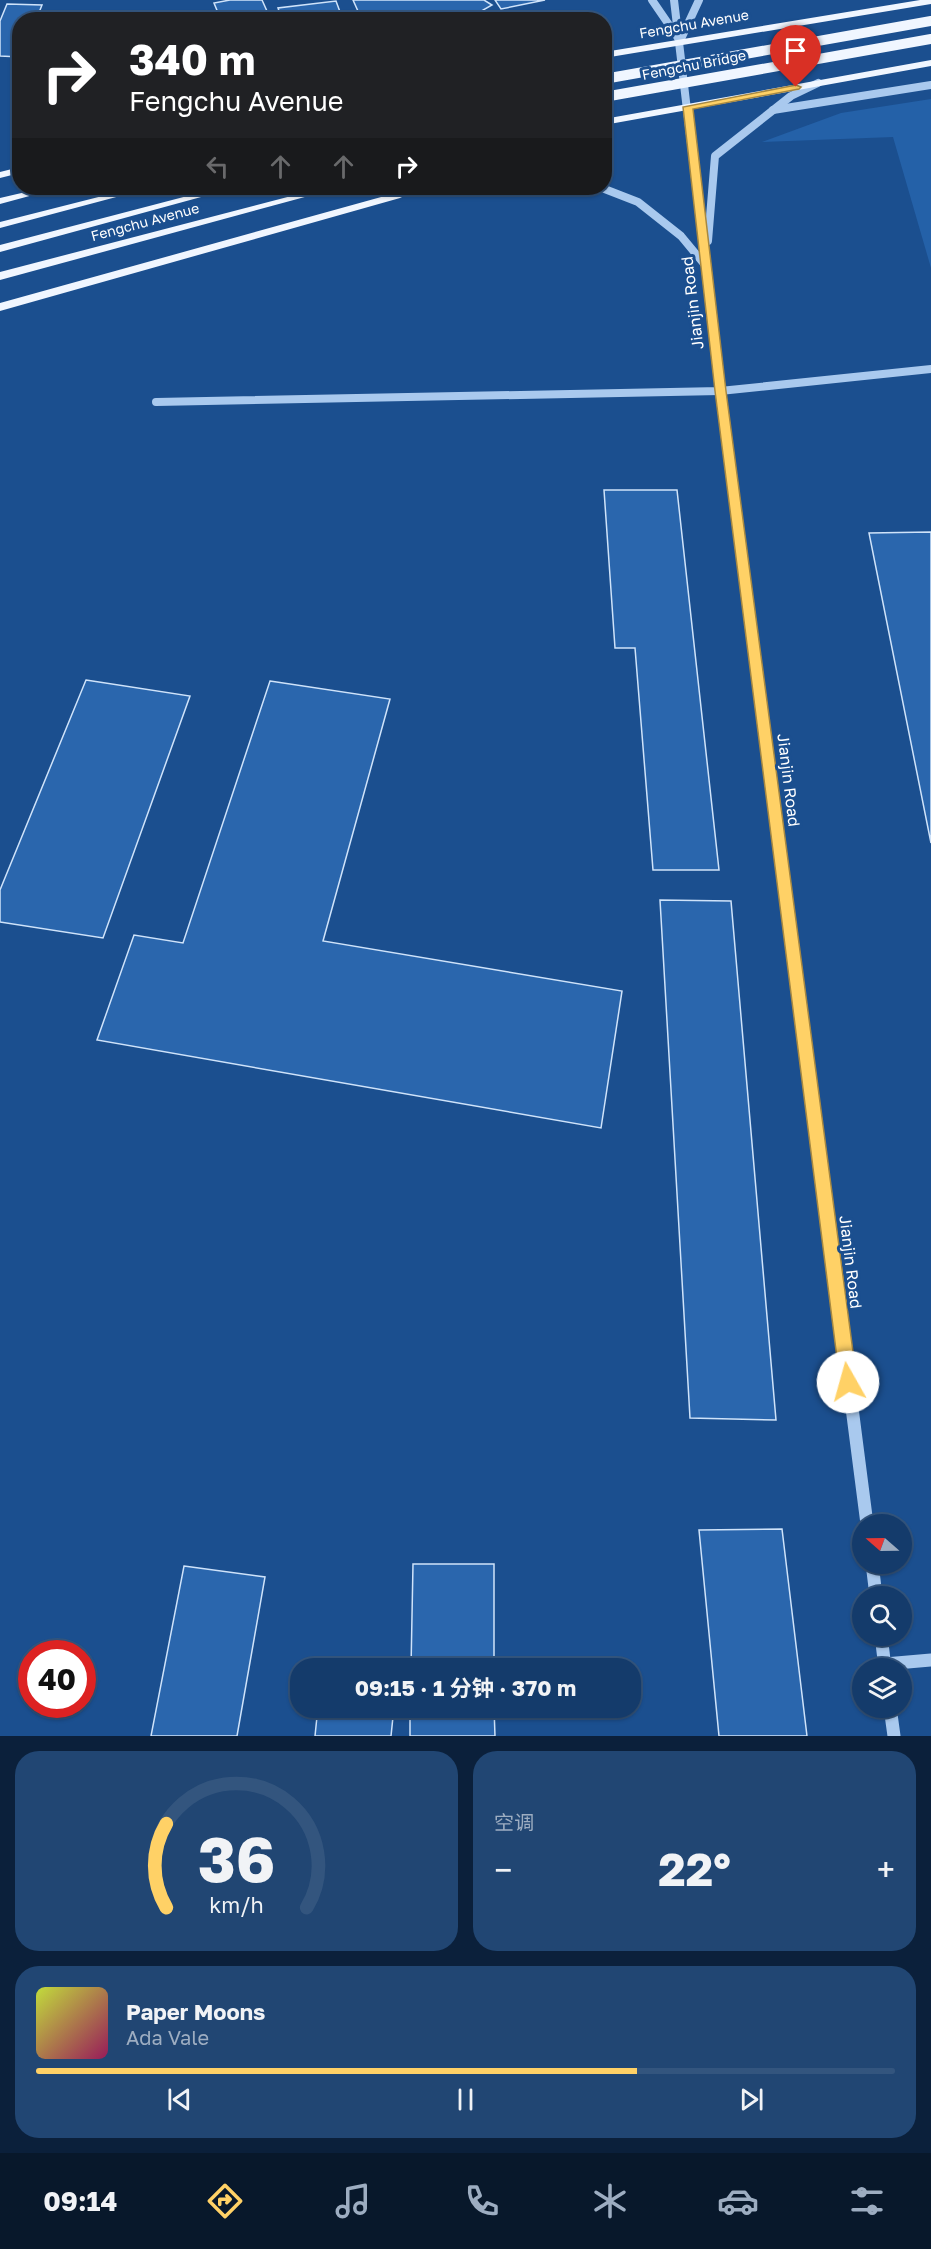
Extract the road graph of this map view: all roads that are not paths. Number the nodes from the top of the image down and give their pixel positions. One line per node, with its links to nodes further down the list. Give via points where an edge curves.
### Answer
1 (652, 0): 7 (street)
2 (674, 0): 7 (street, Jianjin Road)
3 (699, 0): 7 (street)
4 (931, 1): 7 (main road, Fengchu Avenue)
5 (931, 21): 10 (main road, Fengchu Bridge, bridge)
6 (931, 39): 13 (main road, Fengchu Bridge, bridge)
7 (680, 41): 8 (main road, Fengchu Avenue); 14 (street, Jianjin Road)
8 (612, 54)
9 (931, 63): 11 (main road)
10 (612, 78)
11 (818, 83): 14 (main road); 15 (street)
12 (931, 85): 15 (street)
13 (612, 97)
14 (688, 107): 16 (main road); 26 (street, Jianjin Road)
15 (773, 110): 26 (street, via 715,156)
16 (612, 121)
17 (612, 192): 26 (street, via 638,202 681,236)
18 (25, 195): 23 (main road)
19 (118, 195): 24 (main road)
20 (203, 195): 25 (main road)
21 (307, 195): 27 (main road, Fengchu Avenue)
22 (398, 195): 28 (main road)
23 (0, 201)
24 (0, 225)
25 (0, 249)
26 (706, 266): 30 (street, Jianjin Road)
27 (0, 276)
28 (0, 307)
29 (931, 369): 30 (street)
30 (720, 391): 31 (street); 32 (street, Jianjin Road)
31 (156, 402)
32 (866, 1514)
33 (931, 1660): 34 (street)
34 (912, 1662)
35 (892, 1718): 36 (street)
36 (894, 1736)

